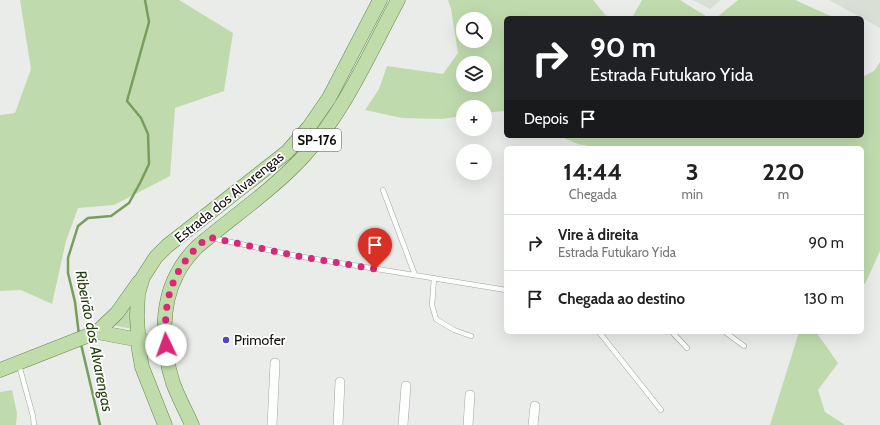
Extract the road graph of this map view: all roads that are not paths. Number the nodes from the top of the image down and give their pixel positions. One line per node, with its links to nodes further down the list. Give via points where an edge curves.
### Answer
1 (380, 0): 6 (main road, Estrada dos Alvarengas / SP-176, via 329,98 298,140 272,164 167,246)
2 (398, 0): 4 (main road, Estrada dos Alvarengas / SP-176, via 346,98 320,136 290,170)
3 (384, 190): 5 (lane)
4 (208, 237): 5 (lane, via 297,256); 16 (main road, Estrada dos Alvarengas / SP-176, via 186,259 173,283 165,317)
5 (415, 276): 7 (lane)
6 (143, 277): 9 (main road, via 117,313); 15 (main road, Estrada dos Alvarengas / SP-176, via 138,300)
7 (434, 278): 8 (lane); 14 (lane, via 432,306 436,319 454,330)
8 (504, 290)
9 (92, 334): 10 (main road); 20 (main road)
10 (114, 334): 15 (main road); 19 (main road, via 130,346)
11 (601, 334): 27 (lane)
12 (674, 334): 18 (lane)
13 (729, 334): 17 (lane)
14 (471, 336)
15 (138, 339): 16 (main road); 19 (main road, Estrada dos Alvarengas / SP-176)
16 (166, 345): 30 (main road, Estrada dos Alvarengas / SP-176, via 173,383)
17 (744, 346)
18 (687, 348)
19 (140, 359): 29 (main road, Estrada dos Alvarengas / SP-176)
20 (18, 363): 22 (main road); 28 (lane)
21 (275, 363): 31 (street)
22 (0, 370)
23 (340, 382): 32 (street)
24 (406, 386): 33 (street)
25 (470, 395): 34 (street)
26 (535, 406): 35 (street)
27 (661, 410)
28 (34, 425)
29 (164, 425)
30 (192, 425)
31 (272, 425)
32 (338, 425)
33 (403, 425)
34 (468, 425)
35 (533, 425)

